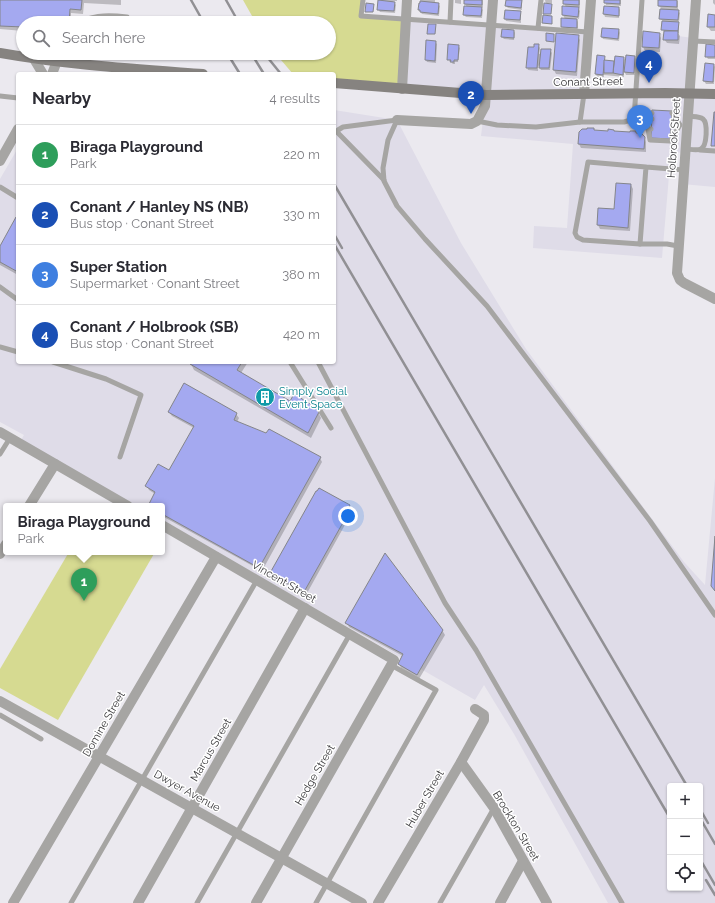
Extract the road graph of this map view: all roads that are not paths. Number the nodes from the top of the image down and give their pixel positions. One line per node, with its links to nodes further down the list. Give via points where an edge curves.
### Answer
1 (362, 0): 11 (lane, via 361,16)
2 (407, 0): 11 (street)
3 (451, 0): 12 (lane)
4 (493, 0): 13 (street)
5 (540, 0): 14 (lane)
6 (591, 0): 15 (street)
7 (642, 0): 30 (lane)
8 (696, 0): 16 (street, Holbrook Street)
9 (94, 16): 10 (lane)
10 (118, 16)
11 (405, 19): 12 (lane); 29 (street)
12 (450, 22): 13 (lane)
13 (491, 25): 14 (lane); 34 (street)
14 (538, 28): 15 (lane)
15 (588, 32): 31 (street)
16 (693, 41): 17 (lane); 32 (street, Holbrook Street)
17 (715, 42)
18 (0, 53): 19 (main road)
19 (16, 56)
20 (35, 60): 25 (street)
21 (46, 60): 23 (main road)
22 (75, 60): 24 (lane)
23 (57, 61): 24 (main road); 26 (street)
24 (75, 64): 27 (main road)
25 (42, 72)
26 (53, 72)
27 (177, 72)
28 (336, 83): 29 (main road, Conant Street)
29 (402, 89): 34 (main road, Conant Street)
30 (635, 93): 31 (main road, Conant Street); 32 (main road, Conant Street); 39 (lane)
31 (584, 94): 34 (main road, Conant Street); 45 (lane)
32 (689, 94): 33 (main road, Conant Street); 46 (street, Holbrook Street)
33 (715, 94)
34 (486, 95): 44 (street, via 483,110)
35 (0, 96): 36 (lane)
36 (16, 98)
37 (652, 113): 42 (lane)
38 (672, 113): 46 (lane)
39 (634, 119): 42 (lane); 45 (lane, via 624,122)
40 (652, 119): 42 (lane)
41 (397, 120): 44 (street, via 471,124); 56 (lane, via 343,127 338,130 338,133); 81 (lane, via 388,140 383,168 384,181 397,206 487,306 646,516)
42 (646, 120): 48 (lane, via 650,129 650,140 670,141)
43 (671, 120): 46 (lane)
44 (477, 121): 45 (lane, via 536,127)
45 (580, 122)
46 (683, 122): 48 (lane); 50 (street, Holbrook Street); 51 (lane, via 702,118 704,120 705,145)
47 (671, 130): 48 (lane)
48 (677, 130)
49 (16, 133): 53 (street)
50 (685, 149): 51 (lane); 55 (street, Holbrook Street)
51 (700, 150): 52 (lane)
52 (715, 151)
53 (0, 161)
54 (646, 167): 55 (lane); 59 (lane); 59 (lane, via 588,162 576,233 577,237 583,240)
55 (684, 170): 60 (street, Holbrook Street)
56 (385, 181)
57 (0, 188): 58 (lane)
58 (16, 197)
59 (640, 244): 60 (lane)
60 (678, 246): 63 (street, Holbrook Street, via 679,278)
61 (0, 287): 62 (lane)
62 (16, 299)
63 (715, 300)
64 (0, 347): 65 (lane)
65 (16, 351)
66 (59, 364): 73 (lane, via 106,379 141,395)
67 (291, 364): 69 (lane)
68 (319, 364): 108 (lane, via 445,603 476,650)
69 (330, 428)
70 (0, 432): 71 (street)
71 (10, 438): 72 (lane); 74 (street)
72 (0, 454)
73 (120, 458)
74 (54, 464): 75 (street); 76 (street)
75 (31, 503)
76 (123, 503)
77 (165, 528): 78 (street, Vincent Street)
78 (216, 557): 79 (street, Vincent Street); 88 (street, Domine Street)
79 (257, 580): 80 (street, Vincent Street); 90 (lane)
80 (305, 608): 82 (street, Vincent Street); 91 (street, Marcus Street)
81 (715, 615)
82 (350, 634): 83 (street, Vincent Street); 93 (lane)
83 (393, 662): 94 (street, Hedge Street); 96 (lane, via 436,690)
84 (0, 701): 88 (street, Dwyer Avenue)
85 (475, 709): 89 (street, Huber Street, via 484,715 484,718)
86 (0, 715): 87 (lane)
87 (41, 740)
88 (99, 756): 90 (street, Dwyer Avenue); 97 (street, Domine Street)
89 (461, 762): 92 (street, Brockton Street); 104 (street, Huber Street)
90 (142, 780): 91 (street, Dwyer Avenue); 98 (lane)
91 (192, 808): 93 (street, Dwyer Avenue); 99 (street, Marcus Street)
92 (494, 808): 95 (street, Brockton Street); 105 (lane)
93 (237, 833): 94 (street, Dwyer Avenue); 100 (lane)
94 (282, 858): 96 (street, Dwyer Avenue); 101 (street, Hedge Street)
95 (523, 861): 106 (street); 107 (street, Brockton Street)
96 (327, 884): 102 (lane); 103 (street, Dwyer Avenue)
97 (13, 903)
98 (71, 903)
99 (138, 903)
100 (197, 903)
101 (256, 903)
102 (316, 903)
103 (362, 903)
104 (378, 903)
105 (440, 903)
106 (500, 903)
107 (547, 903)
108 (622, 903)

